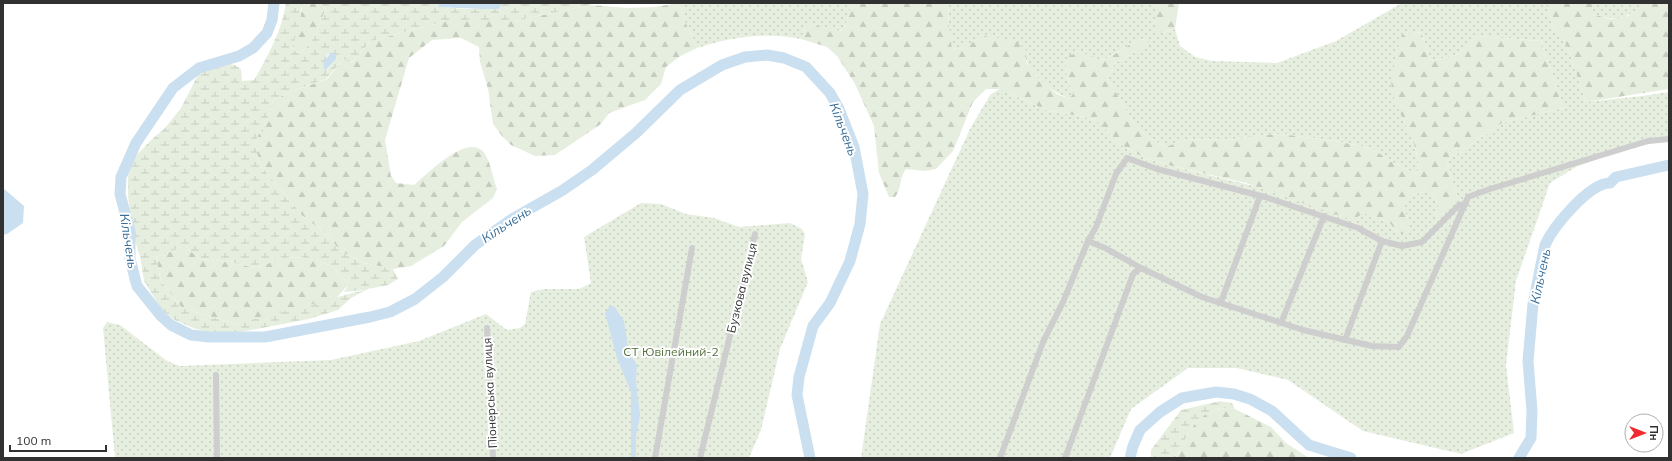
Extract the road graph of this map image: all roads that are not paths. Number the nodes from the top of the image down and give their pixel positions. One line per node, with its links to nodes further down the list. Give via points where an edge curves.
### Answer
1 (1669, 139): 3 (street, via 1648,142 1490,189 1468,197)
2 (1260, 196): 4 (street); 6 (street, via 1157,169 1127,158 1116,174); 10 (street)
3 (1466, 204): 7 (street, via 1459,205 1422,242 1402,246); 13 (street, via 1407,336 1399,347 1372,346)
4 (1324, 216): 7 (street, via 1358,228); 11 (street)
5 (756, 234): 18 (street, Бузкова вулиця)
6 (1088, 241): 9 (street); 19 (street, via 1043,342)
7 (1382, 241): 13 (street)
8 (692, 248): 17 (street)
9 (1141, 268): 10 (street); 20 (street, via 1132,277)
10 (1221, 302): 11 (street)
11 (1281, 323): 13 (street)
12 (487, 328): 16 (street, Піонерська вулиця)
13 (1345, 340)
14 (216, 375): 15 (street)
15 (217, 458)
16 (493, 458)
17 (655, 458)
18 (700, 458)
19 (1000, 458)
20 (1065, 458)

